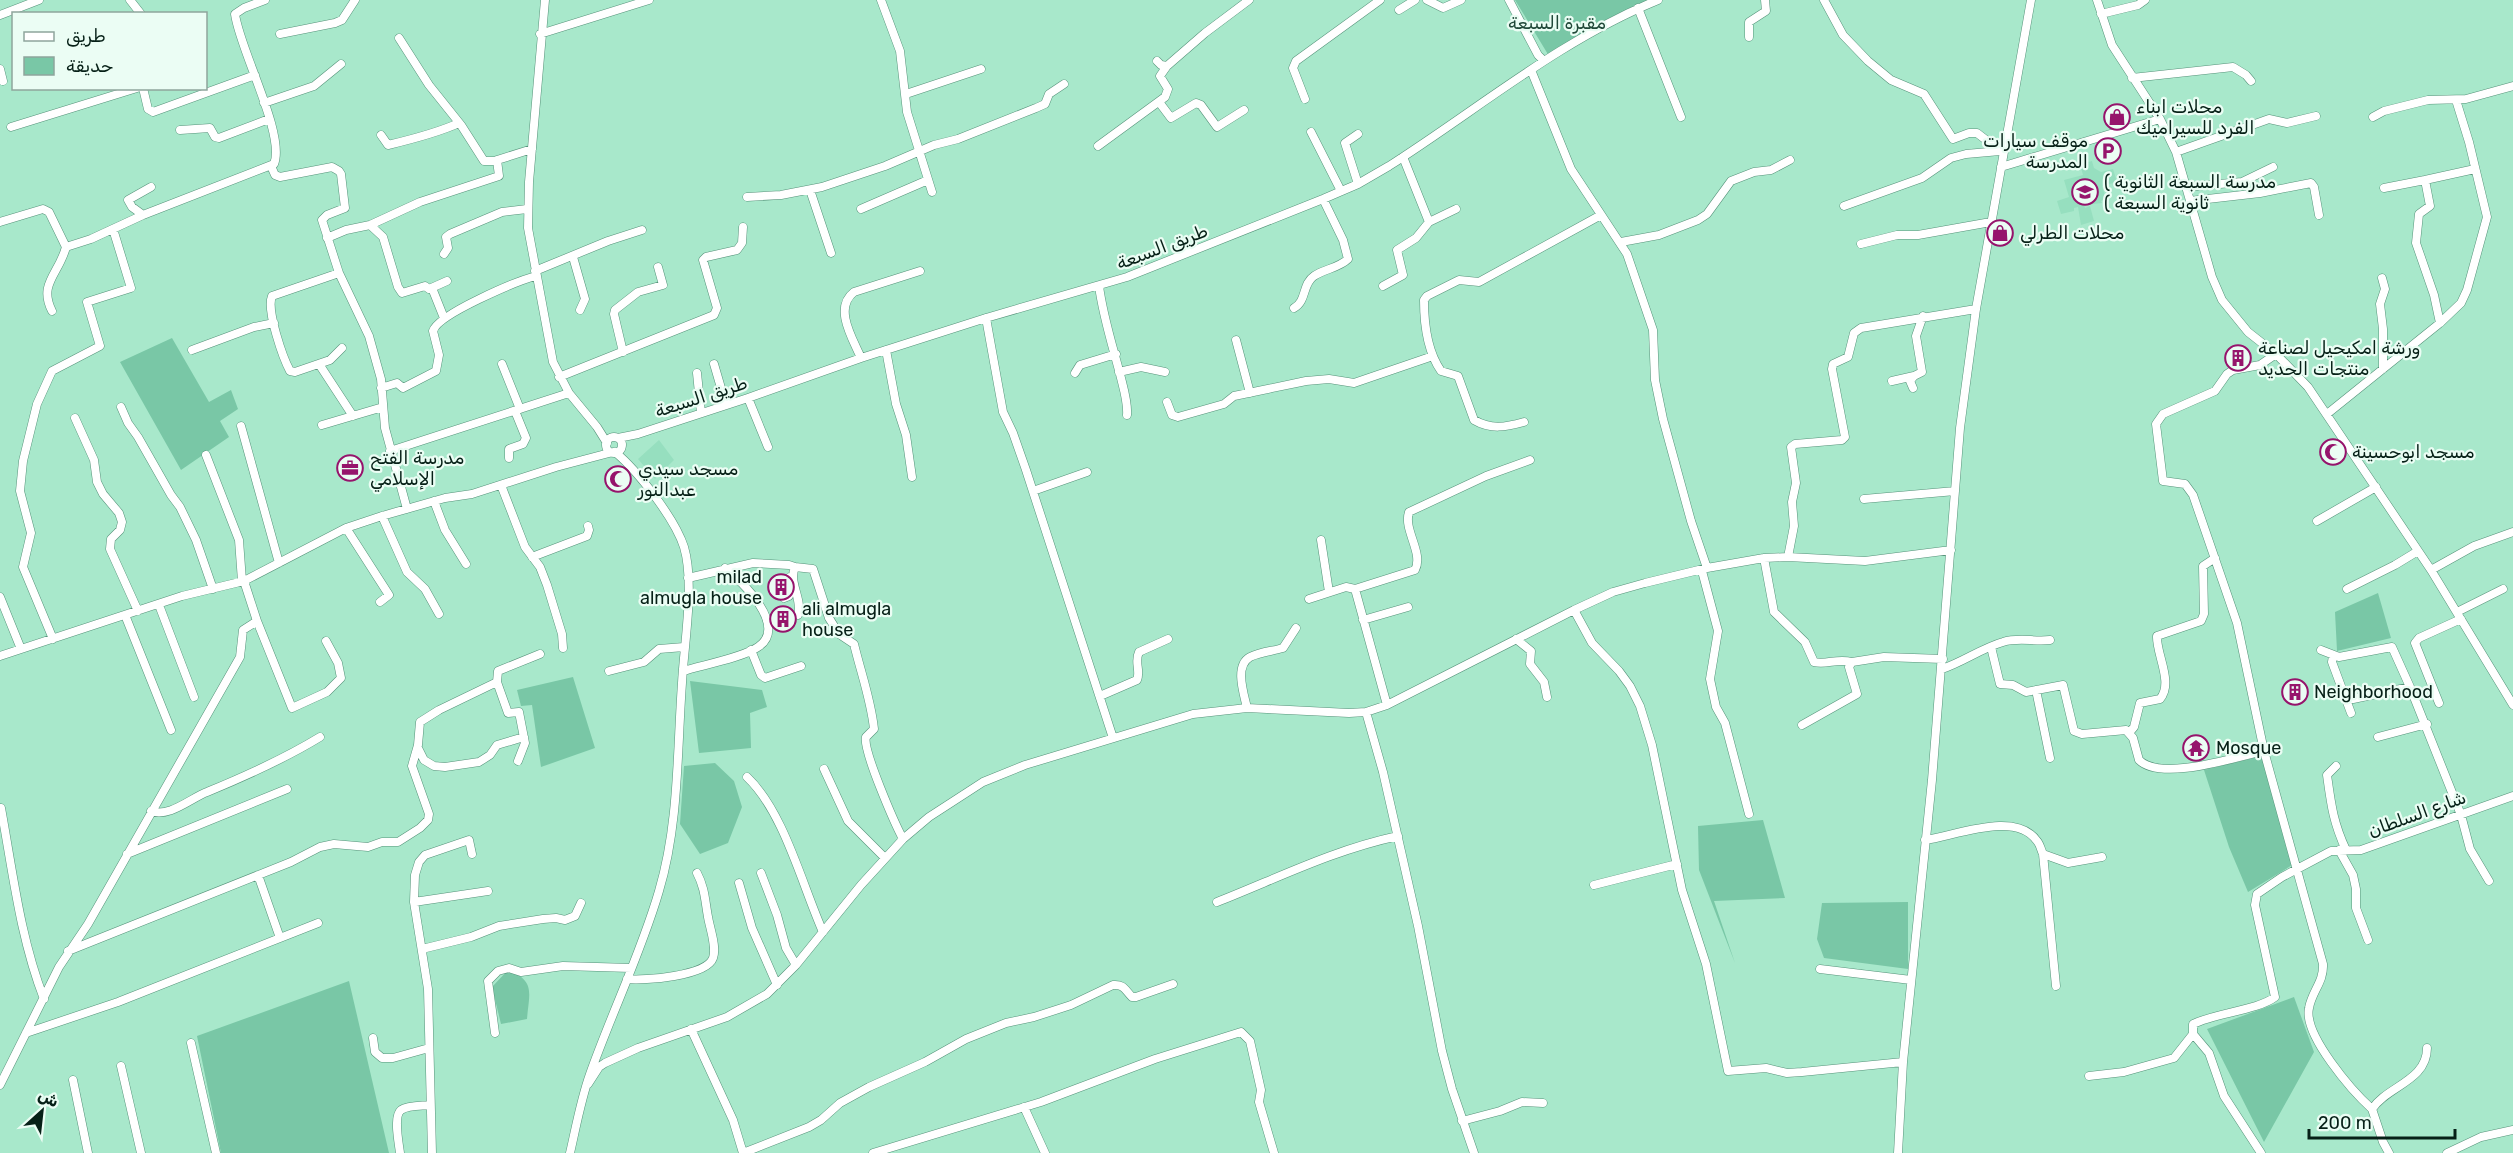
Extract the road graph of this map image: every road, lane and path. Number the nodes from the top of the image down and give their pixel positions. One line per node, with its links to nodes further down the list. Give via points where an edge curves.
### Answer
1 (39, 0): 24 (street)
2 (130, 0): 22 (street)
3 (264, 0): 36 (street, via 235,14)
4 (355, 0): 25 (street, via 342,20)
5 (545, 0): 26 (street)
6 (649, 0): 26 (street)
7 (882, 0): 44 (street, via 900,51)
8 (1249, 0): 32 (street)
9 (1380, 0): 45 (street, via 1296,61 1293,68)
10 (1415, 0): 21 (street)
11 (1427, 0): 12 (street, via 1443,8)
12 (1461, 0)
13 (1509, 0): 30 (street)
14 (1658, 0): 20 (street, طريق السبعة)
15 (1765, 0): 27 (street, via 1765,13 1749,22)
16 (1824, 0): 64 (street, via 1843,34 1868,61 1891,80 1924,94 1953,139 1977,133)
17 (2031, 0): 64 (street)
18 (2097, 0): 23 (street)
19 (2145, 0): 23 (street)
20 (1638, 8): 30 (street, طريق السبعة); 51 (street)
21 (1399, 10)
22 (139, 12)
23 (2101, 14): 37 (street, via 2112,45)
24 (0, 15)
25 (280, 34)
26 (540, 34): 62 (street)
27 (1749, 37)
28 (399, 38): 55 (street)
29 (1157, 61): 32 (street)
30 (1545, 61): 35 (street, طريق السبعة)
31 (341, 64): 48 (street, via 314,86)
32 (1167, 66): 47 (street, via 1160,76 1169,92)
33 (0, 69): 38 (street)
34 (981, 69): 44 (street)
35 (1531, 70): 66 (street, طريق السبعة); 90 (street, via 1571,169)
36 (255, 75): 43 (street, via 153,112 148,109); 48 (street)
37 (2132, 78): 39 (street, via 2233,67); 54 (street)
38 (3, 81)
39 (2251, 81)
40 (1064, 84): 63 (street, via 1049,93 1045,104)
41 (2513, 86): 46 (street)
42 (131, 90): 56 (street)
43 (143, 90)
44 (906, 94): 63 (street)
45 (1305, 99)
46 (2456, 100): 52 (street, via 2428,100); 72 (street)
47 (1159, 102): 49 (street, via 1171,118 1196,103 1201,105 1217,127); 61 (street)
48 (264, 103): 53 (street)
49 (1244, 110)
50 (2316, 116): 65 (street, via 2287,123 2270,119)
51 (1681, 117)
52 (2373, 117)
53 (269, 119): 57 (street, via 219,138 210,128); 69 (street, via 277,156)
54 (2160, 119): 65 (street); 70 (street)
55 (459, 123): 60 (street, via 388,145); 67 (street, via 484,161)
56 (11, 127)
57 (180, 130)
58 (1311, 132): 80 (street)
59 (1358, 134): 75 (street, via 1345,143)
60 (381, 135)
61 (1098, 146)
62 (532, 149): 67 (street); 86 (street)
63 (918, 152): 73 (street); 79 (street)
64 (2002, 152): 70 (street); 85 (street, via 1951,158 1922,178)
65 (2176, 152): 77 (street)
66 (1402, 157): 75 (street, طريق السبعة); 93 (street)
67 (497, 160): 95 (street, via 499,176 420,202)
68 (1790, 160): 100 (street, via 1771,170 1731,181 1698,220 1659,235)
69 (271, 166): 89 (street); 99 (street, via 280,177 314,169 339,171 346,204 343,210 323,217)
70 (2001, 167): 94 (street)
71 (2273, 167): 77 (street, via 2242,182)
72 (2475, 169): 74 (street); 123 (street, via 2487,217 2467,290)
73 (928, 180): 81 (street); 87 (street)
74 (2425, 180): 78 (street); 123 (street, via 2430,206 2419,214 2416,243)
75 (1358, 184): 80 (street, طريق السبعة)
76 (151, 187): 89 (street, via 128,200)
77 (2186, 187): 84 (street)
78 (2384, 188)
79 (810, 190): 82 (street); 103 (street)
80 (1341, 191): 83 (street, طريق السبعة)
81 (932, 192)
82 (747, 197)
83 (1323, 199): 112 (street, طريق السبعة); 115 (street, via 1348,259 1313,276 1303,299)
84 (2190, 201): 91 (street, via 2311,183); 130 (street, via 2222,300 2248,332)
85 (1844, 206)
86 (528, 208): 104 (street, via 502,212 450,234); 109 (street)
87 (861, 209)
88 (1456, 209): 93 (street)
89 (143, 215): 97 (street)
90 (1601, 215): 100 (street); 131 (street, via 1479,282 1459,280 1427,296 1425,319)
91 (2319, 216)
92 (0, 222): 102 (street, via 47,210)
93 (1429, 222): 113 (street, via 1416,238 1397,250 1403,275)
94 (1991, 222): 101 (street); 116 (street)
95 (370, 225): 99 (street); 114 (street, via 383,237 401,292 425,285)
96 (744, 227): 128 (street, via 737,250 703,260 717,308 715,314)
97 (113, 229): 102 (street); 221 (street, via 131,288 87,302 100,346 52,371 37,404 23,461 20,491 31,533 23,567)
98 (642, 231): 105 (street)
99 (327, 238): 108 (street)
100 (1621, 242): 196 (street, via 1653,330 1657,396)
101 (1861, 244)
102 (66, 247): 118 (street, via 46,290)
103 (831, 253)
104 (444, 254)
105 (573, 257): 109 (street); 117 (street, via 585,298)
106 (658, 267): 128 (street, via 663,285 638,292 615,310)
107 (920, 272): 132 (street, via 849,296 844,317)
108 (339, 273): 122 (street, via 272,296); 144 (street, via 369,336)
109 (536, 274): 120 (street); 142 (street)
110 (2382, 279): 136 (street, via 2385,289 2379,304)
111 (447, 281): 114 (street)
112 (1099, 286): 121 (street, طريق السبعة); 129 (street)
113 (1383, 286)
114 (432, 288): 120 (street)
115 (1294, 308)
116 (1976, 309): 119 (street); 176 (street)
117 (580, 310)
118 (52, 312)
119 (1923, 316): 141 (street, via 1916,336 1922,372); 188 (street, via 1858,329 1848,357 1833,364 1833,385 1846,435 1842,440 1791,447 1796,483)
120 (444, 318): 144 (street, via 433,331 439,355 436,371 403,388 397,382)
121 (986, 318): 127 (street, طريق السبعة); 175 (street, via 1003,412)
122 (274, 323): 126 (street); 133 (street, via 290,371)
123 (2440, 323): 136 (street)
124 (1236, 340): 147 (street)
125 (342, 348): 133 (street)
126 (192, 350)
127 (886, 350): 132 (street, طريق السبعة); 172 (street)
128 (623, 352): 142 (street)
129 (1116, 354): 137 (street); 140 (street, via 1080,365)
130 (2276, 354): 155 (street, via 2308,387); 191 (street, via 2260,365 2233,370 2215,391 2169,410 2156,424 2163,481 2188,486)
131 (1433, 356): 147 (street, via 1354,383 1312,380); 159 (street, via 1441,371 1458,376 1474,420 1500,428)
132 (861, 358): 148 (street, طريق السبعة)
133 (319, 364): 157 (street)
134 (502, 364): 153 (street)
135 (714, 364): 150 (street)
136 (2383, 369): 155 (street)
137 (1119, 372): 138 (street, via 1141,367); 156 (street)
138 (1165, 372)
139 (697, 373): 154 (street)
140 (1075, 373)
141 (1914, 376): 143 (street); 145 (street, via 1910,381)
142 (559, 377): 146 (street)
143 (1892, 381)
144 (381, 388): 152 (street)
145 (1912, 388)
146 (569, 393): 153 (street); 162 (street)
147 (1250, 393): 149 (street, via 1176,417)
148 (748, 398): 150 (street, طريق السبعة); 165 (street)
149 (1167, 402)
150 (726, 405): 154 (street, طريق السبعة)
151 (121, 407): 201 (street, via 180,507)
152 (383, 407): 157 (street); 166 (street)
153 (517, 410): 166 (street); 169 (street, via 526,438 509,449)
154 (701, 413): 164 (street, طريق السبعة)
155 (2327, 414): 174 (street)
156 (1127, 415)
157 (353, 416): 160 (street)
158 (75, 418): 213 (street, via 94,460 97,482 122,522 111,539 110,549)
159 (1524, 422)
160 (322, 425)
161 (241, 426): 192 (street)
162 (597, 427): 163 (street); 164 (street)
163 (606, 444): 164 (street); 164 (street, via 611,438); 168 (street)
164 (617, 445): 168 (street, طريق السبعة); 199 (street, via 678,534)
165 (768, 447)
166 (390, 451): 179 (street)
167 (206, 455): 200 (street, via 239,540)
168 (594, 456): 173 (street, طريق السبعة)
169 (509, 458)
170 (1530, 460): 202 (street, via 1409,512 1409,529 1418,561 1415,570)
171 (1087, 472): 175 (street)
172 (912, 477)
173 (501, 485): 178 (street, طريق السبعة); 189 (street)
174 (2376, 487): 181 (street); 187 (street)
175 (1033, 491): 244 (street)
176 (1955, 491): 177 (street); 186 (street)
177 (1864, 499)
178 (434, 501): 179 (street, طريق السبعة); 193 (street, via 445,530)
179 (407, 509): 180 (street, طريق السبعة)
180 (382, 516): 183 (street, طريق السبعة); 214 (street, via 407,572 425,589)
181 (2317, 521)
182 (588, 526): 189 (street, via 587,536)
183 (346, 528): 192 (street, طريق السبعة); 209 (street, via 388,595)
184 (2513, 532): 197 (street, via 2474,546)
185 (1321, 540): 205 (street)
186 (1951, 549): 188 (street, via 1865,561); 235 (street)
187 (2418, 551): 197 (street); 203 (street)
188 (1788, 556): 190 (street)
189 (532, 557): 228 (street, via 540,567 553,602)
190 (1764, 558): 196 (street); 236 (street, via 1774,612 1805,642 1815,662)
191 (2215, 558): 257 (street, via 2203,566 2201,621 2157,636 2164,694 2160,699 2140,703); 263 (street, via 2237,623)
192 (279, 563): 200 (street, طريق السبعة)
193 (466, 564)
194 (795, 567): 195 (street, via 764,563); 198 (street); 276 (street, via 813,570 829,618 838,634 854,644 874,729 866,737 865,746)
195 (725, 568): 199 (street); 230 (street, via 758,601 766,619 765,640)
196 (1705, 569): 212 (street, via 1613,592); 273 (street, via 1718,631 1710,680)
197 (2432, 570): 217 (street)
198 (791, 576): 207 (street, via 789,596); 216 (street)
199 (688, 578): 226 (street)
200 (243, 581): 201 (street, طريق السبعة); 219 (street)
201 (213, 589): 210 (street, طريق السبعة)
202 (1355, 589): 205 (street, via 1346,587); 218 (street)
203 (2347, 589)
204 (2503, 589): 217 (street)
205 (1329, 592): 208 (street)
206 (0, 597): 229 (street)
207 (784, 598)
208 (1309, 598)
209 (380, 602)
210 (159, 605): 213 (street, طريق السبعة); 245 (street)
211 (1408, 607): 218 (street)
212 (1574, 610): 223 (street); 284 (street, via 1592,643 1619,671 1640,706)
213 (138, 612): 215 (street, طريق السبعة)
214 (439, 614)
215 (126, 615): 221 (street, طريق السبعة); 256 (street)
216 (798, 615)
217 (2459, 616): 248 (street, via 2415,643); 250 (street)
218 (1363, 620): 249 (street)
219 (257, 621): 225 (street, via 292,708 327,692 341,678); 272 (street, via 243,630 240,657)
220 (1296, 628): 251 (street, via 1283,648 1244,662 1241,672)
221 (53, 639): 229 (street, طريق السبعة)
222 (1168, 639): 244 (street, via 1138,652 1137,680)
223 (1516, 639): 246 (street, via 1531,651 1530,664 1544,682); 249 (street)
224 (2050, 640): 227 (street, via 2019,639)
225 (326, 641)
226 (684, 647): 239 (street, via 659,649 644,662); 240 (street)
227 (1991, 647): 238 (street); 243 (street, via 2000,684 2026,692)
228 (562, 648)
229 (21, 649): 233 (street, طريق السبعة)
230 (751, 650): 237 (street, via 765,678); 240 (street)
231 (2321, 650): 234 (street)
232 (540, 654): 241 (street, via 498,671)
233 (0, 656)
234 (2333, 656): 242 (street, via 2392,647); 253 (street)
235 (1943, 659): 236 (street, via 1884,657); 238 (street)
236 (1851, 662): 255 (street, via 1857,694 1854,698)
237 (801, 666)
238 (1942, 669): 277 (street)
239 (609, 671)
240 (683, 671): 303 (street, via 671,842 659,891)
241 (497, 682): 259 (street, via 508,713 519,712); 262 (street, via 421,720)
242 (2410, 687): 247 (street); 254 (street)
243 (2036, 690): 257 (street, via 2065,686 2072,728 2077,734 2122,730); 264 (street)
244 (1100, 696): 261 (street)
245 (194, 697)
246 (1547, 697)
247 (2353, 699)
248 (2439, 704)
249 (1387, 705): 252 (street)
250 (2513, 705)
251 (1247, 708): 252 (street); 261 (street, via 1193,714)
252 (1366, 712): 275 (street)
253 (2351, 713)
254 (2427, 724): 260 (street); 274 (street)
255 (1802, 725)
256 (171, 730)
257 (2129, 733): 263 (street, via 2139,760 2160,769 2179,769)
258 (320, 737): 272 (street, via 249,775 174,808)
259 (524, 737): 262 (street, via 497,745 479,762 445,767 424,760); 265 (street)
260 (2378, 737)
261 (1113, 738): 276 (street, via 983,782)
262 (418, 748): 288 (street, via 412,766 429,814 420,828 395,843 320,847)
263 (2264, 751): 285 (street)
264 (2050, 758)
265 (518, 761)
266 (2336, 766): 278 (street, via 2327,775 2330,808)
267 (824, 769): 283 (street, via 848,821)
268 (747, 777): 297 (street, via 783,831)
269 (287, 789): 279 (street)
270 (2513, 796): 274 (street, شارع السلطان)
271 (1, 808): 310 (street, via 16,906)
272 (152, 811): 279 (street)
273 (1749, 814)
274 (2461, 814): 278 (street, شارع السلطان, via 2361,850); 289 (street, via 2470,849)
275 (1398, 836): 294 (street, via 1358,845 1303,865); 329 (street, via 1442,1051)
276 (903, 839): 283 (street)
277 (1925, 840): 281 (street, via 1997,825 2010,826 2037,841); 306 (street)
278 (2342, 850): 285 (street, شارع السلطان, via 2331,851); 299 (street, via 2353,875 2356,908)
279 (127, 854): 301 (street)
280 (472, 854): 293 (street, via 469,840 425,855 415,875)
281 (2043, 854): 282 (street, via 2068,863); 309 (street)
282 (2102, 857)
283 (885, 858): 297 (street)
284 (1677, 864): 291 (street); 319 (street, via 1706,964 1728,1071 1802,1072)
285 (2297, 868): 314 (street, شارع السلطان, via 2262,889 2255,899 2275,997 2208,1017 2193,1024); 328 (street, via 2323,964 2309,1017 2323,1053 2346,1084)
286 (697, 873): 305 (street, via 706,893 714,952 710,963 682,974)
287 (761, 873): 302 (street, via 786,948)
288 (258, 875): 298 (street); 301 (street)
289 (2489, 881)
290 (739, 883): 308 (street, via 752,928)
291 (1594, 885)
292 (488, 891): 293 (street)
293 (414, 902): 300 (street)
294 (1217, 902)
295 (581, 903): 300 (street, via 574,916 565,920 554,918 501,926)
296 (318, 923): 298 (street)
297 (823, 932): 302 (street)
298 (280, 938): 313 (street)
299 (2368, 940)
300 (422, 949): 317 (street, via 428,989)
301 (68, 951): 310 (street)
302 (796, 965): 308 (street)
303 (631, 968): 305 (street); 312 (street, via 563,966 525,972 509,968 498,971 488,981)
304 (1820, 969): 306 (street)
305 (627, 979): 324 (street)
306 (1911, 980): 319 (street)
307 (1173, 984): 337 (street, via 1136,997 1126,988 1113,985 1071,1005 1006,1023 869,1087 809,1127)
308 (777, 985): 311 (street, via 737,1012)
309 (2056, 986)
310 (44, 999): 313 (street)
311 (691, 1029): 324 (street, via 601,1065); 337 (street, via 733,1120)
312 (495, 1033)
313 (26, 1034): 323 (street)
314 (2193, 1034): 321 (street, via 2174,1058 2124,1072); 343 (street, via 2209,1053 2224,1096)
315 (373, 1038): 317 (street, via 375,1052 382,1058)
316 (191, 1043): 333 (street)
317 (429, 1048): 326 (street)
318 (2427, 1048): 328 (street, via 2425,1061 2413,1078 2378,1100)
319 (1903, 1062): 342 (street)
320 (121, 1066): 332 (street)
321 (2089, 1076)
322 (73, 1080): 331 (street)
323 (0, 1084)
324 (588, 1084): 336 (street)
325 (1543, 1103): 329 (street, via 1522,1102)
326 (430, 1105): 334 (street, via 402,1109 399,1113); 335 (street)
327 (1024, 1107): 338 (street); 339 (street); 340 (street, via 1241,1032 1250,1041 1261,1090 1259,1102)
328 (2372, 1109): 344 (street)
329 (1462, 1120): 341 (street)
330 (2513, 1130): 345 (street, via 2481,1137)
331 (88, 1153)
332 (141, 1153)
333 (216, 1153)
334 (400, 1153)
335 (432, 1153)
336 (570, 1153)
337 (743, 1153)
338 (873, 1153)
339 (1045, 1153)
340 (1275, 1153)
341 (1474, 1153)
342 (1898, 1153)
343 (2261, 1153)
344 (2390, 1153)
345 (2447, 1153)

